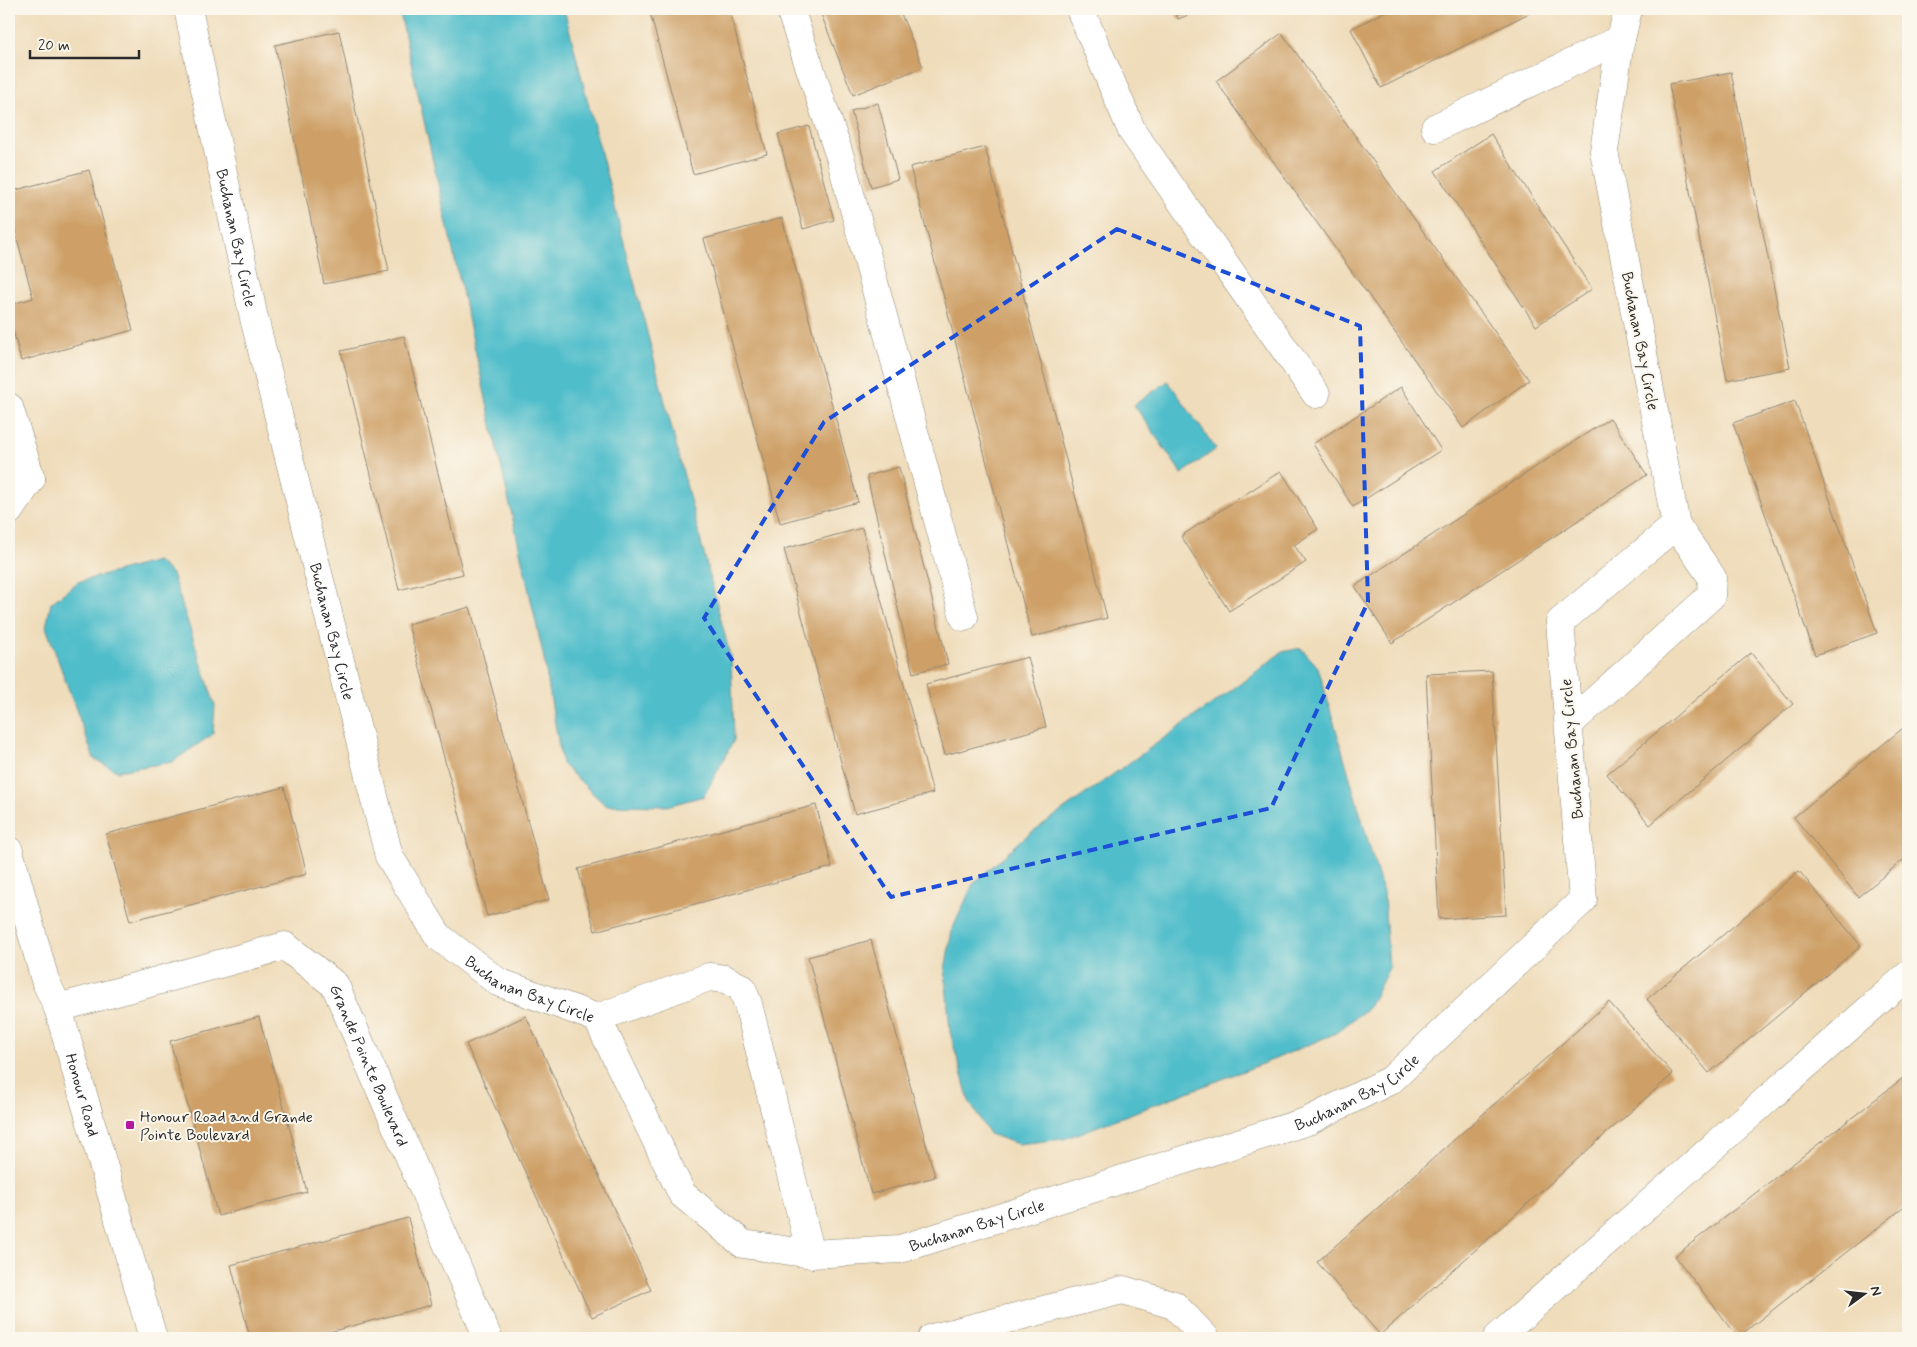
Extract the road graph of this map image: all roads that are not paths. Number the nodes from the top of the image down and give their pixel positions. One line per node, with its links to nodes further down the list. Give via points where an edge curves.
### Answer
1 (188, 9): 17 (street, Buchanan Bay Circle, via 254,318 389,856 439,937 498,982)
2 (790, 9): 12 (street, via 841,160)
3 (1080, 9): 7 (street, via 1132,130)
4 (1628, 9): 5 (street, Buchanan Bay Circle)
5 (1621, 39): 6 (street); 11 (street, Buchanan Bay Circle, via 1604,151)
6 (1435, 128)
7 (1316, 394)
8 (9, 407): 9 (street)
9 (20, 475): 10 (street)
10 (9, 511)
11 (1676, 525): 13 (street, Buchanan Bay Circle, via 1560,622); 13 (street, via 1712,577 1711,596)
12 (964, 617)
13 (1569, 724): 18 (street, Buchanan Bay Circle, via 1583,900 1391,1080 1308,1121 900,1249)
14 (9, 851): 16 (street, Honour Road, via 45,980)
15 (1908, 975): 23 (street)
16 (58, 1008): 19 (street, Honour Road); 20 (street, Grande Pointe Boulevard, via 286,946 335,985)
17 (597, 1018): 18 (street, Buchanan Bay Circle, via 682,1194 743,1244); 18 (street, via 709,977 725,979 742,988)
18 (811, 1254)
19 (153, 1338)
20 (488, 1338)
21 (932, 1338): 22 (street, via 1123,1290 1174,1305)
22 (1206, 1338)
23 (1497, 1338)

